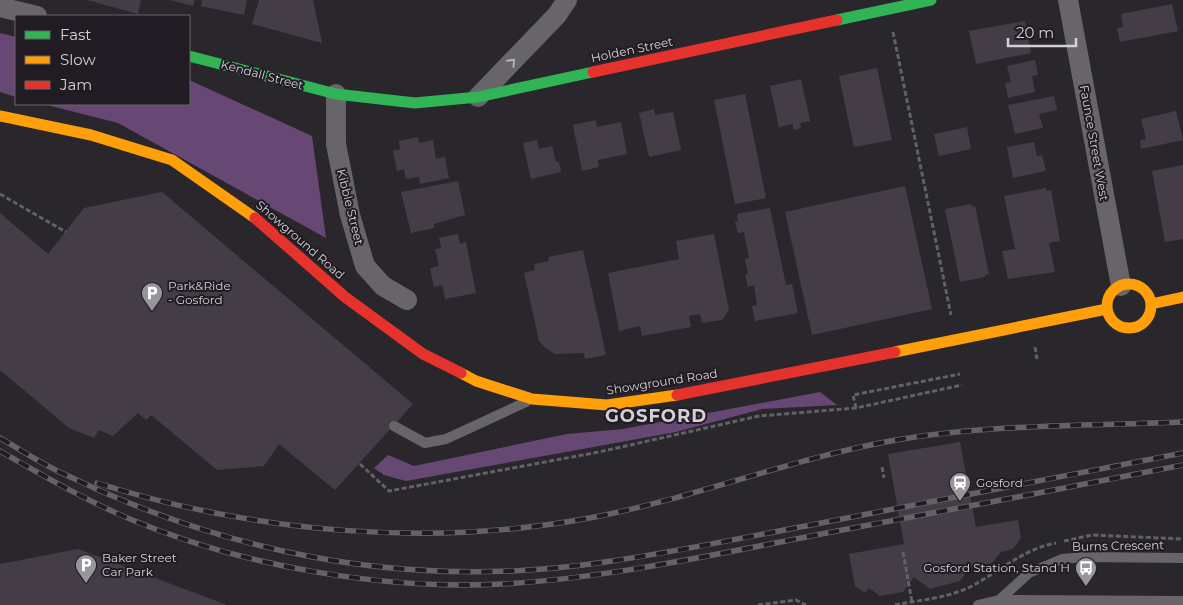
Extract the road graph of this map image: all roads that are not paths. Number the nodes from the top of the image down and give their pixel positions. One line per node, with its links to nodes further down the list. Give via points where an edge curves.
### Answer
1 (567, 0): 8 (street, one-way to 1, via 557,15)
2 (931, 0): 8 (street, Holden Street)
3 (1068, 0): 12 (street, Faunce Street West)
4 (0, 6): 5 (street)
5 (33, 15)
6 (190, 56): 7 (street, Kendall Street)
7 (336, 94): 8 (street, Holden Street, via 415,103); 14 (street, Kibble Street, via 336,144 350,215 365,266 383,286)
8 (478, 97)
9 (0, 116): 11 (street, Showground Road)
10 (0, 120): 11 (street, Showground Road)
11 (25, 121): 17 (street, Showground Road, via 91,135 172,160 262,223 345,297 423,354 476,382)
12 (1120, 286): 15 (street, via 1140,287); 16 (street, via 1110,295)
13 (1183, 297): 15 (street)
14 (407, 300)
15 (1151, 304): 16 (street, via 1142,324 1128,328 1114,322)
16 (1107, 309): 17 (street, Showground Road, via 688,394 607,406)
17 (532, 399): 18 (lane, via 446,439 425,443)
18 (394, 426)
19 (1183, 558): 20 (lane, Burns Crescent, via 1085,557 1062,560 1029,573)
20 (999, 600): 22 (lane); 23 (lane, Burns Crescent)
21 (1183, 601): 22 (lane)
22 (1062, 603)
23 (978, 605)

